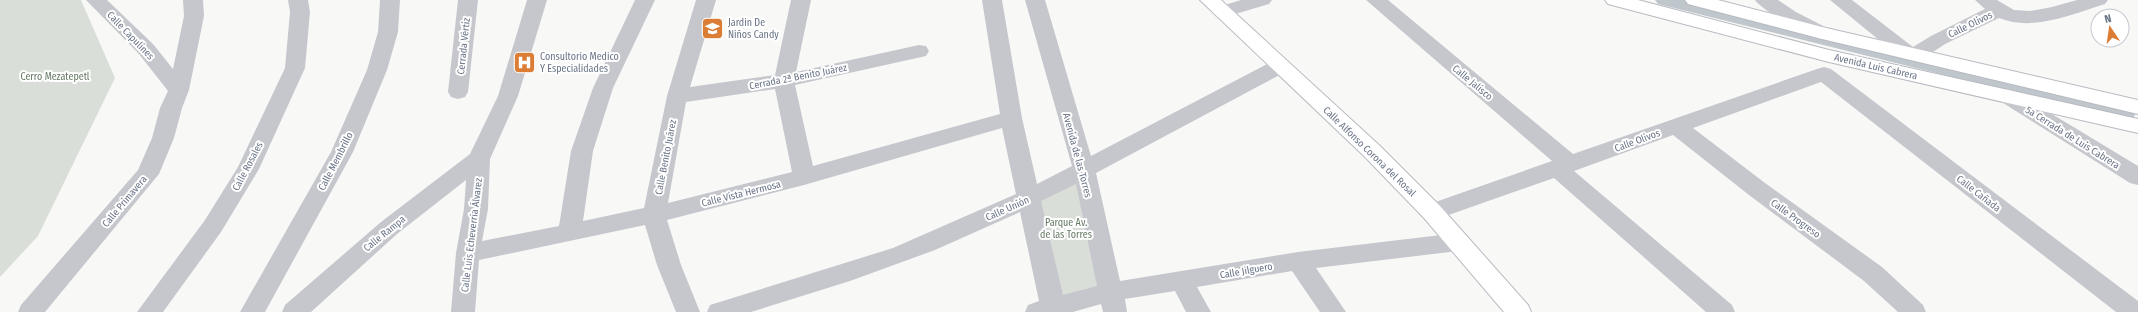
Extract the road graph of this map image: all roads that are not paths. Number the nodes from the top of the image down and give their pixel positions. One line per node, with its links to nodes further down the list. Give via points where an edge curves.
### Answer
1 (193, 0): 27 (street, Calle Primavera, via 194,16)
2 (298, 0): 53 (street, Calle Rosales, via 300,12 295,68 248,169 214,226)
3 (390, 0): 54 (street, Calle Membrillo, via 388,32 377,70 342,152)
4 (468, 0): 28 (street, Cerrada Vértiz)
5 (537, 0): 37 (street, Calle Luis Echeverría Álvarez, via 508,96)
6 (646, 0): 45 (street, via 603,88 584,144)
7 (706, 0): 29 (street, Calle Benito Juárez)
8 (801, 0): 26 (street)
9 (992, 0): 34 (street)
10 (1035, 0): 39 (street, Avenida de las Torres)
11 (1262, 0): 20 (street)
12 (1376, 0): 38 (street, Calle Jalisco)
13 (1615, 0): 24 (street, Avenida Luis Cabrera)
14 (1695, 0): 21 (street, Avenida Luis Cabrera)
15 (1765, 0): 21 (street)
16 (1840, 0): 23 (street)
17 (2098, 0): 19 (street, Calle Olivos, via 2027,18 2014,16)
18 (102, 1): 27 (street, Calle Capulines)
19 (1992, 5): 23 (street, Calle Olivos)
20 (1216, 6): 25 (street, Calle Alfonso Corona del Rosal)
21 (1822, 33): 23 (street, Avenida Luis Cabrera)
22 (919, 51): 26 (street, Cerrada 2ª Benito Juárez)
23 (1911, 54): 31 (street, Avenida Luis Cabrera)
24 (1826, 65): 30 (street, Avenida Luis Cabrera); 35 (street, Calle Olivos); 64 (street, Calle Cañada)
25 (1280, 66): 39 (street, Calle Unión); 43 (street, Calle Alfonso Corona del Rosal, via 1372,151)
26 (784, 81): 29 (street, Cerrada 2ª Benito Juárez); 40 (street)
27 (179, 90): 52 (street, Calle Primavera, via 148,174)
28 (458, 92)
29 (677, 96): 44 (street, Calle Benito Juárez)
30 (2008, 96): 36 (street, Avenida Luis Cabrera); 41 (street, 5a Cerrada de Luis Cabrera)
31 (2138, 107)
32 (2138, 111): 33 (street)
33 (2138, 116)
34 (1011, 118): 40 (street, Calle Vista Hermosa); 42 (street)
35 (1676, 126): 38 (street, Calle Olivos); 63 (street, Calle Progreso, via 1873,274)
36 (2138, 126)
37 (479, 159): 47 (street, Calle Luis Echeverría Álvarez, via 476,208); 55 (street, Calle Rampa, via 389,228)
38 (1564, 166): 43 (street, Calle Olivos); 62 (street, Calle Jalisco)
39 (1084, 169): 42 (street, Calle Unión); 50 (street, Avenida de las Torres)
40 (804, 177): 44 (street, Calle Vista Hermosa)
41 (2138, 177)
42 (1029, 199): 51 (street); 58 (street, Calle Unión, via 926,244)
43 (1432, 212): 46 (street, Calle Alfonso Corona del Rosal)
44 (654, 215): 45 (street, Calle Vista Hermosa); 57 (street, Calle Benito Juárez, via 669,265)
45 (569, 233): 47 (street, Calle Vista Hermosa)
46 (1458, 242): 48 (street, Calle Jilguero); 61 (street, Calle Alfonso Corona del Rosal)
47 (468, 253): 56 (street, Calle Luis Echeverría Álvarez)
48 (1298, 261): 49 (street, Calle Jilguero); 60 (street)
49 (1182, 282): 50 (street, Calle Jilguero); 59 (street)
50 (1113, 302): 51 (street, Calle Jilguero)
51 (1048, 310)
52 (30, 312)
53 (149, 312)
54 (252, 312)
55 (294, 312)
56 (462, 312)
57 (688, 312)
58 (719, 312)
59 (1199, 312)
60 (1334, 312)
61 (1519, 312)
62 (1723, 312)
63 (1914, 312)
64 (2134, 312)

